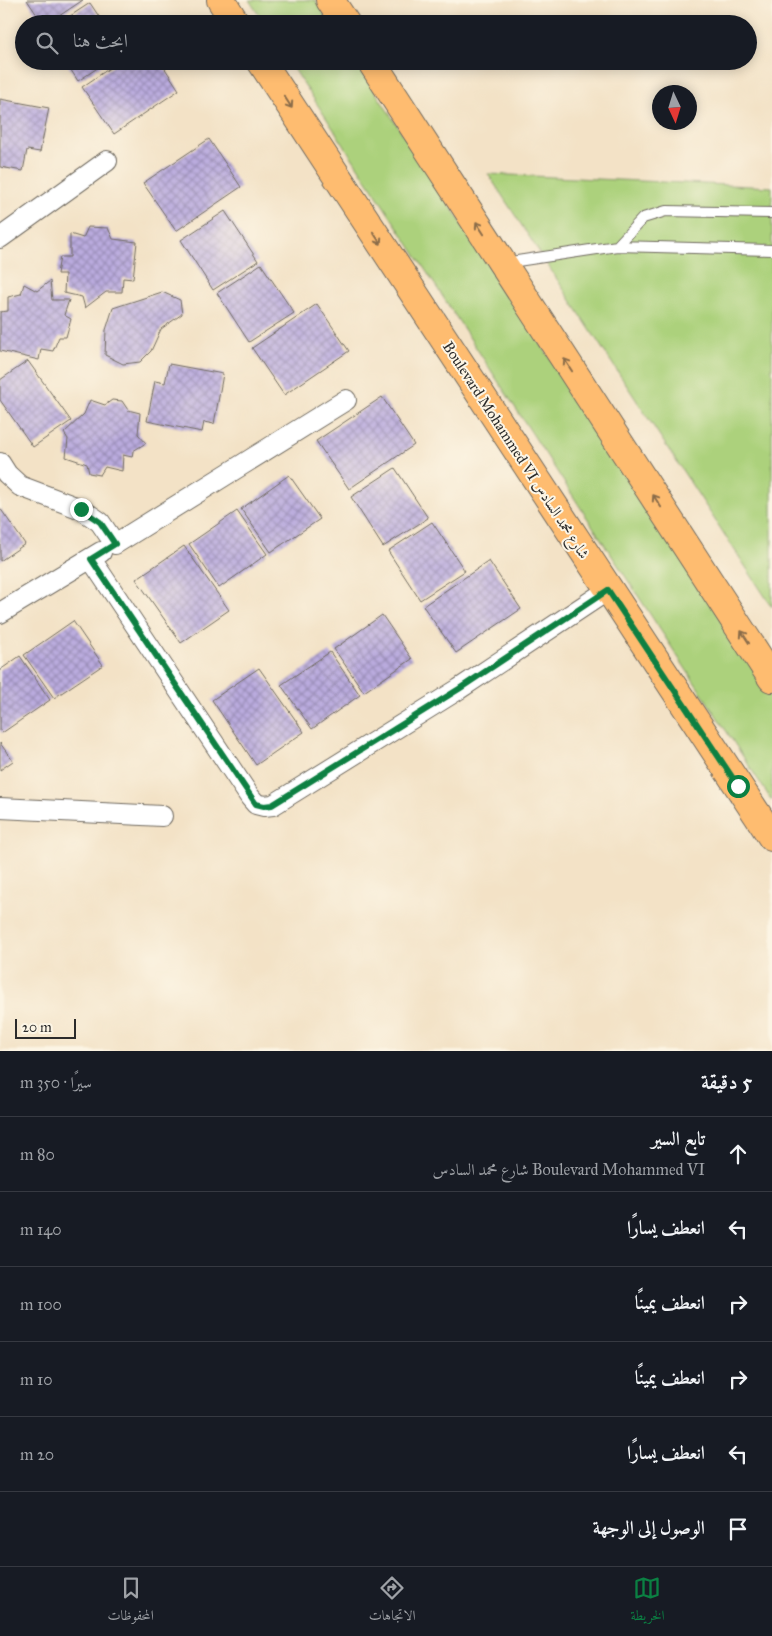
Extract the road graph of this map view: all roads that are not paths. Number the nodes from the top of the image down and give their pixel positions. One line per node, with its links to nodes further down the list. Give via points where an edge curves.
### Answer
1 (221, 0): 3 (main road)
2 (330, 0): 4 (main road)
3 (230, 15)
4 (340, 15)
5 (267, 70): 17 (main road, Boulevard Mohammed VI شارع محمد السادس, one-way to 17)
6 (376, 70): 12 (main road, one-way to 6)
7 (107, 160): 9 (street)
8 (772, 213): 10 (lane, via 666,212 643,218)
9 (0, 238)
10 (617, 246): 11 (lane); 12 (lane)
11 (772, 250)
12 (503, 263): 19 (main road, one-way to 12)
13 (346, 400): 15 (street)
14 (0, 464): 15 (street, via 20,486 81,509 100,522)
15 (115, 544): 16 (street)
16 (91, 559): 17 (street, via 250,797 256,804 264,806 272,805 459,689); 18 (street)
17 (608, 590): 22 (main road, Boulevard Mohammed VI شارع محمد السادس)
18 (0, 613)
19 (772, 678)
20 (0, 808): 21 (street)
21 (162, 816)
22 (772, 838)

